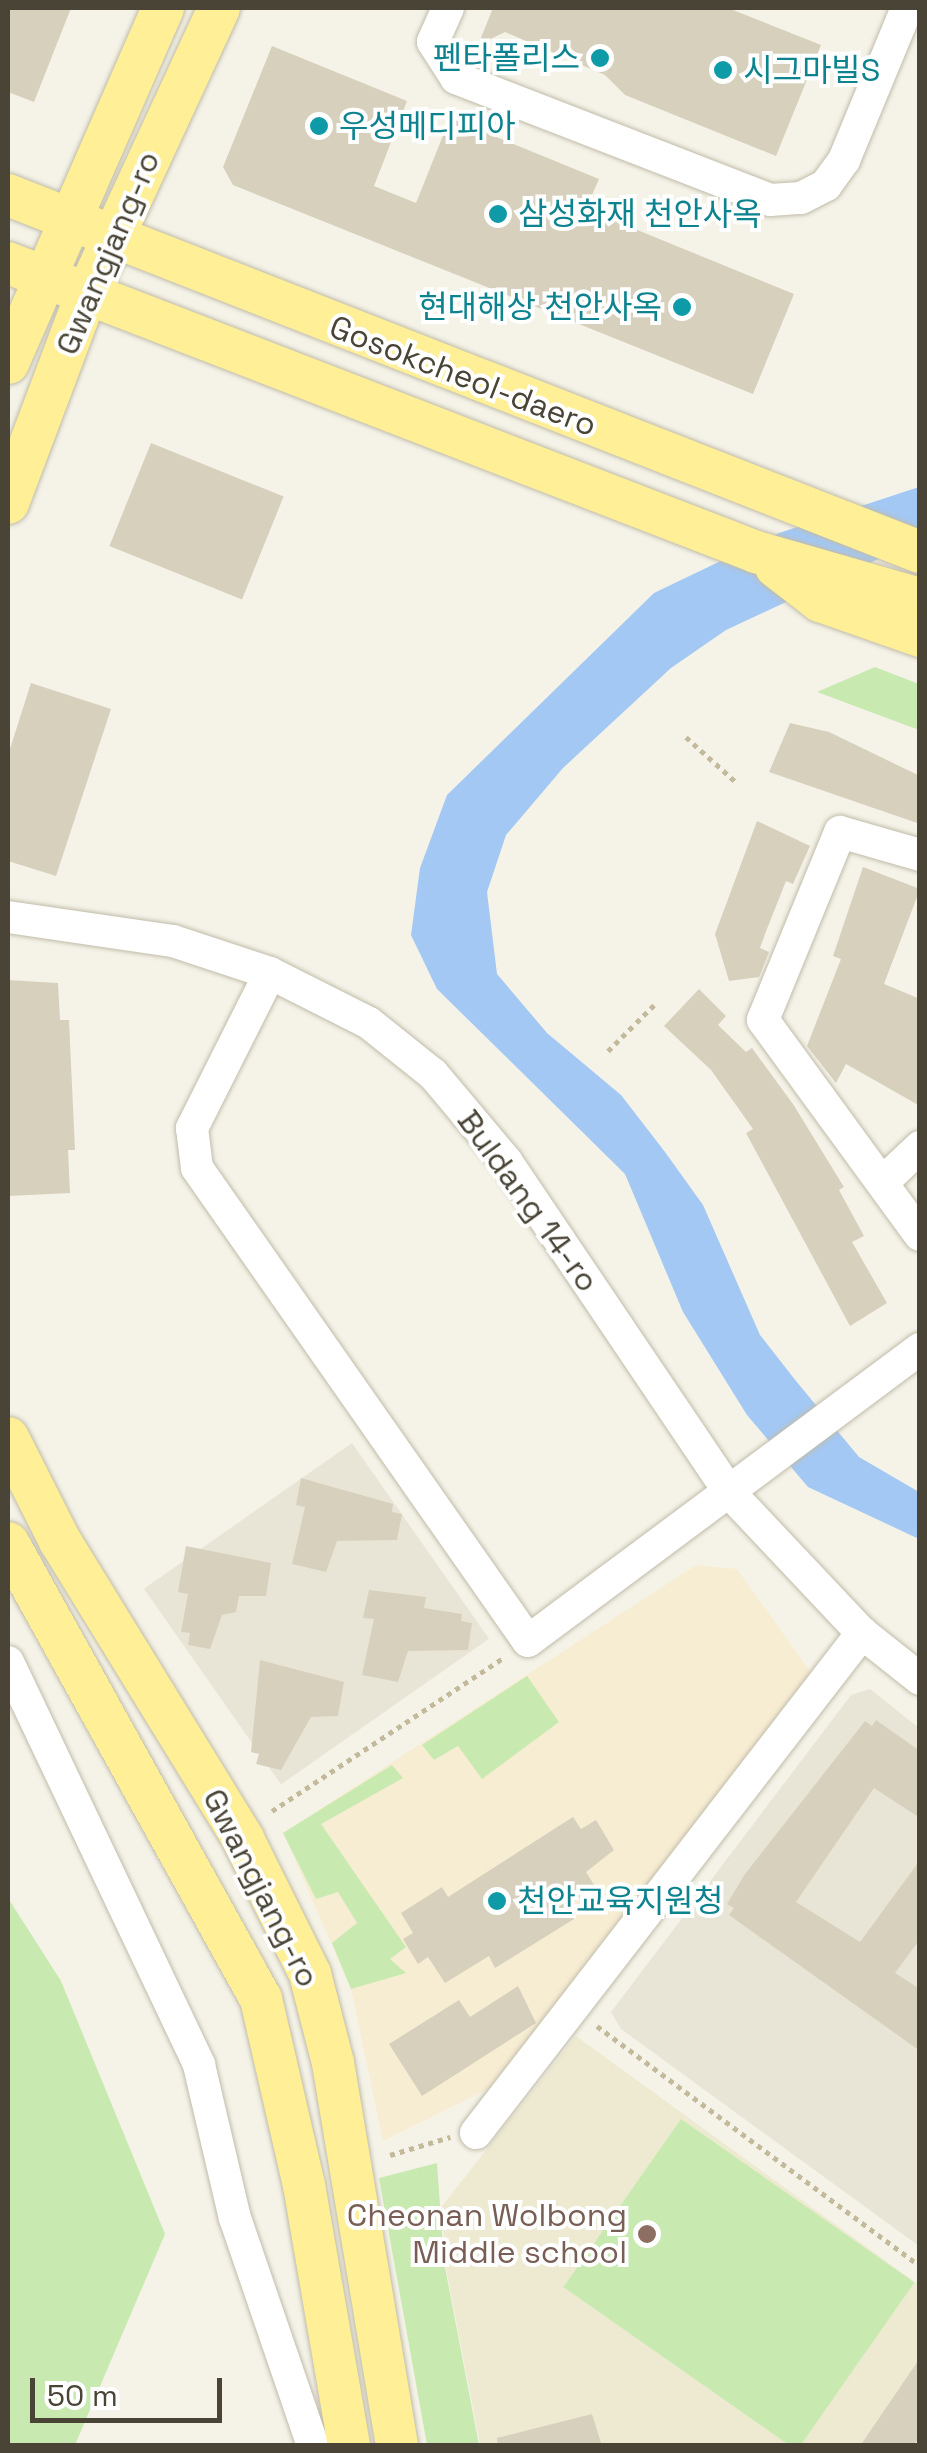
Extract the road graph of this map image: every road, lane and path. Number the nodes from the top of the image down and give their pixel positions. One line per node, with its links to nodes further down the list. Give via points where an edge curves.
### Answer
1 (163, 8): 6 (main road, Gwangjang-ro)
2 (219, 8): 7 (main road, Gwangjang-ro)
3 (448, 8): 4 (street, via 433,42 456,78 770,200 801,198 826,185 844,160)
4 (908, 11)
5 (8, 195): 6 (main road, Gosokcheol-daero)
6 (67, 221): 7 (main road, Gosokcheol-daero); 8 (main road, Gwangjang-ro)
7 (112, 238): 9 (main road, Gwangjang-ro); 11 (main road, Gosokcheol-daero, via 732,480)
8 (24, 270): 9 (main road, Gosokcheol-daero); 10 (main road, Gwangjang-ro)
9 (86, 296): 12 (main road, Gwangjang-ro); 15 (main road, Gosokcheol-daero, via 737,544 820,601)
10 (8, 363)
11 (814, 497): 13 (main road); 14 (main road, Gosokcheol-daero)
12 (8, 504)
13 (920, 522)
14 (920, 552)
15 (919, 624)
16 (686, 738): 17 (path)
17 (738, 784)
18 (920, 855): 24 (street, via 840,832 763,1020 819,1103)
19 (8, 917): 20 (street, Buldang 14-ro, via 173,940)
20 (270, 973): 28 (street, Buldang 14-ro, via 369,1023 433,1074 506,1162); 31 (street, via 192,1128 197,1168)
21 (657, 1002): 22 (path)
22 (608, 1051)
23 (920, 1148): 24 (street)
24 (886, 1180): 25 (street)
25 (920, 1235)
26 (911, 1356): 28 (street)
27 (8, 1438): 41 (main road, Gwangjang-ro, via 60,1542 243,1838 310,1974 333,2063)
28 (730, 1493): 30 (street, Buldang 14-ro); 31 (street)
29 (8, 1543): 40 (main road, Gwangjang-ro, via 261,2000 304,2185)
30 (862, 1633): 33 (street, Buldang 14-ro); 36 (street)
31 (528, 1641): 34 (path)
32 (8, 1662): 39 (street, via 199,2065 236,2218)
33 (920, 1679)
34 (272, 1811)
35 (597, 2026): 38 (path)
36 (467, 2134): 37 (path)
37 (390, 2156)
38 (920, 2266)
39 (312, 2446)
40 (349, 2446)
41 (397, 2446)

